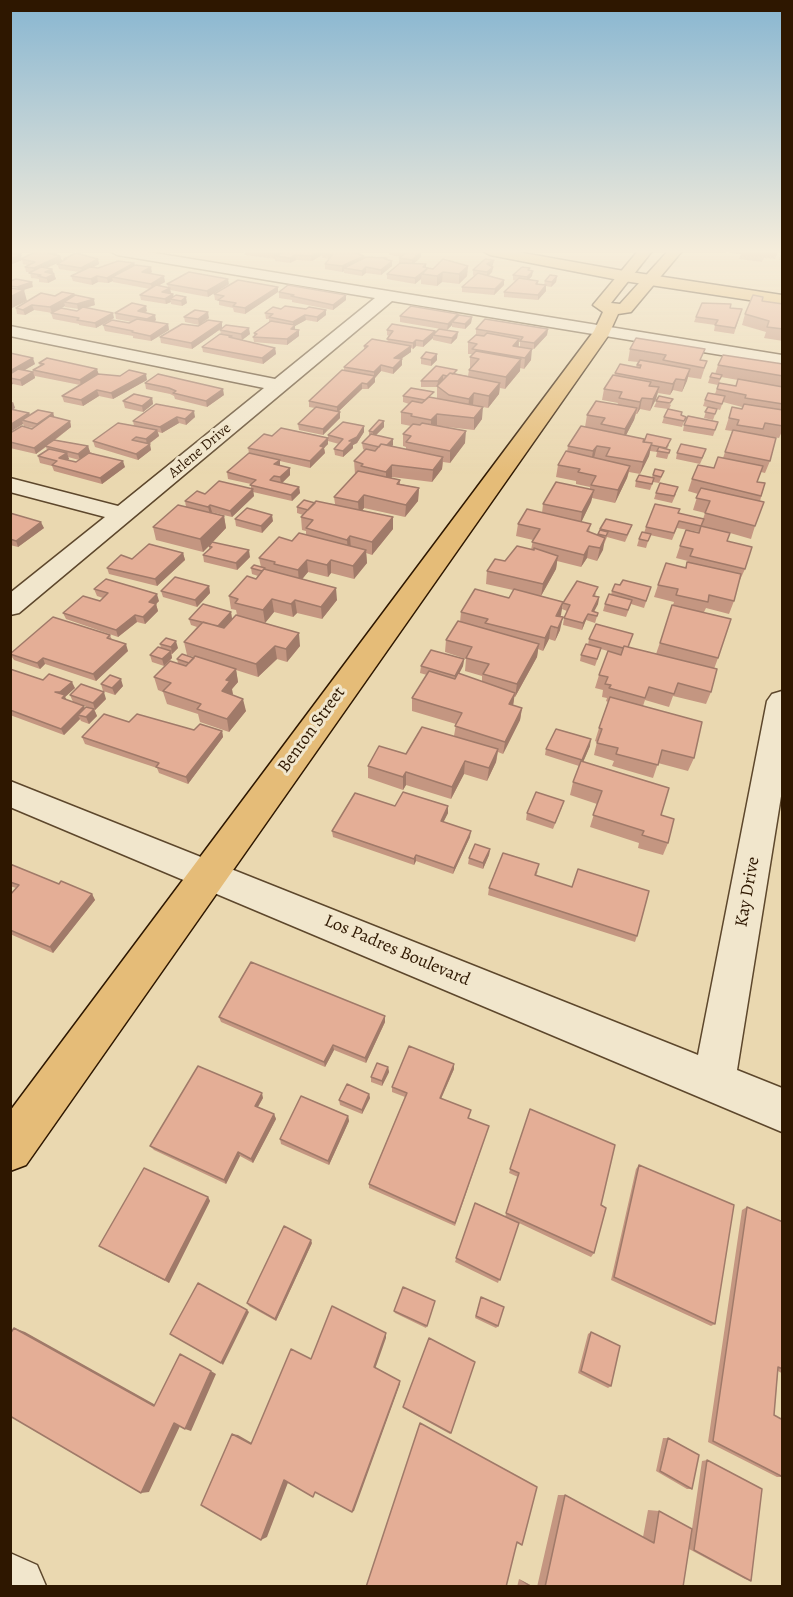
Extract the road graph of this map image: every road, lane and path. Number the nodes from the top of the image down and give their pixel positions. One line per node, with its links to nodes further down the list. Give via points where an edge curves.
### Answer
1 (351, 326): 6 (street, Arlene Drive)
2 (604, 326): 12 (main road, Benton Street)
3 (627, 326): 5 (street)
4 (10, 331): 6 (street)
5 (783, 360)
6 (277, 385): 8 (street, Arlene Drive)
7 (10, 485): 8 (street)
8 (124, 515): 9 (street, Arlene Drive)
9 (10, 607)
10 (783, 701): 13 (street, Kay Drive)
11 (10, 793): 12 (street, Los Padres Boulevard)
12 (209, 873): 13 (street, Los Padres Boulevard); 15 (main road, Benton Street)
13 (714, 1083): 14 (street, Los Padres Boulevard)
14 (783, 1110)
15 (10, 1149)
16 (10, 1583): 17 (street)
17 (16, 1587)

